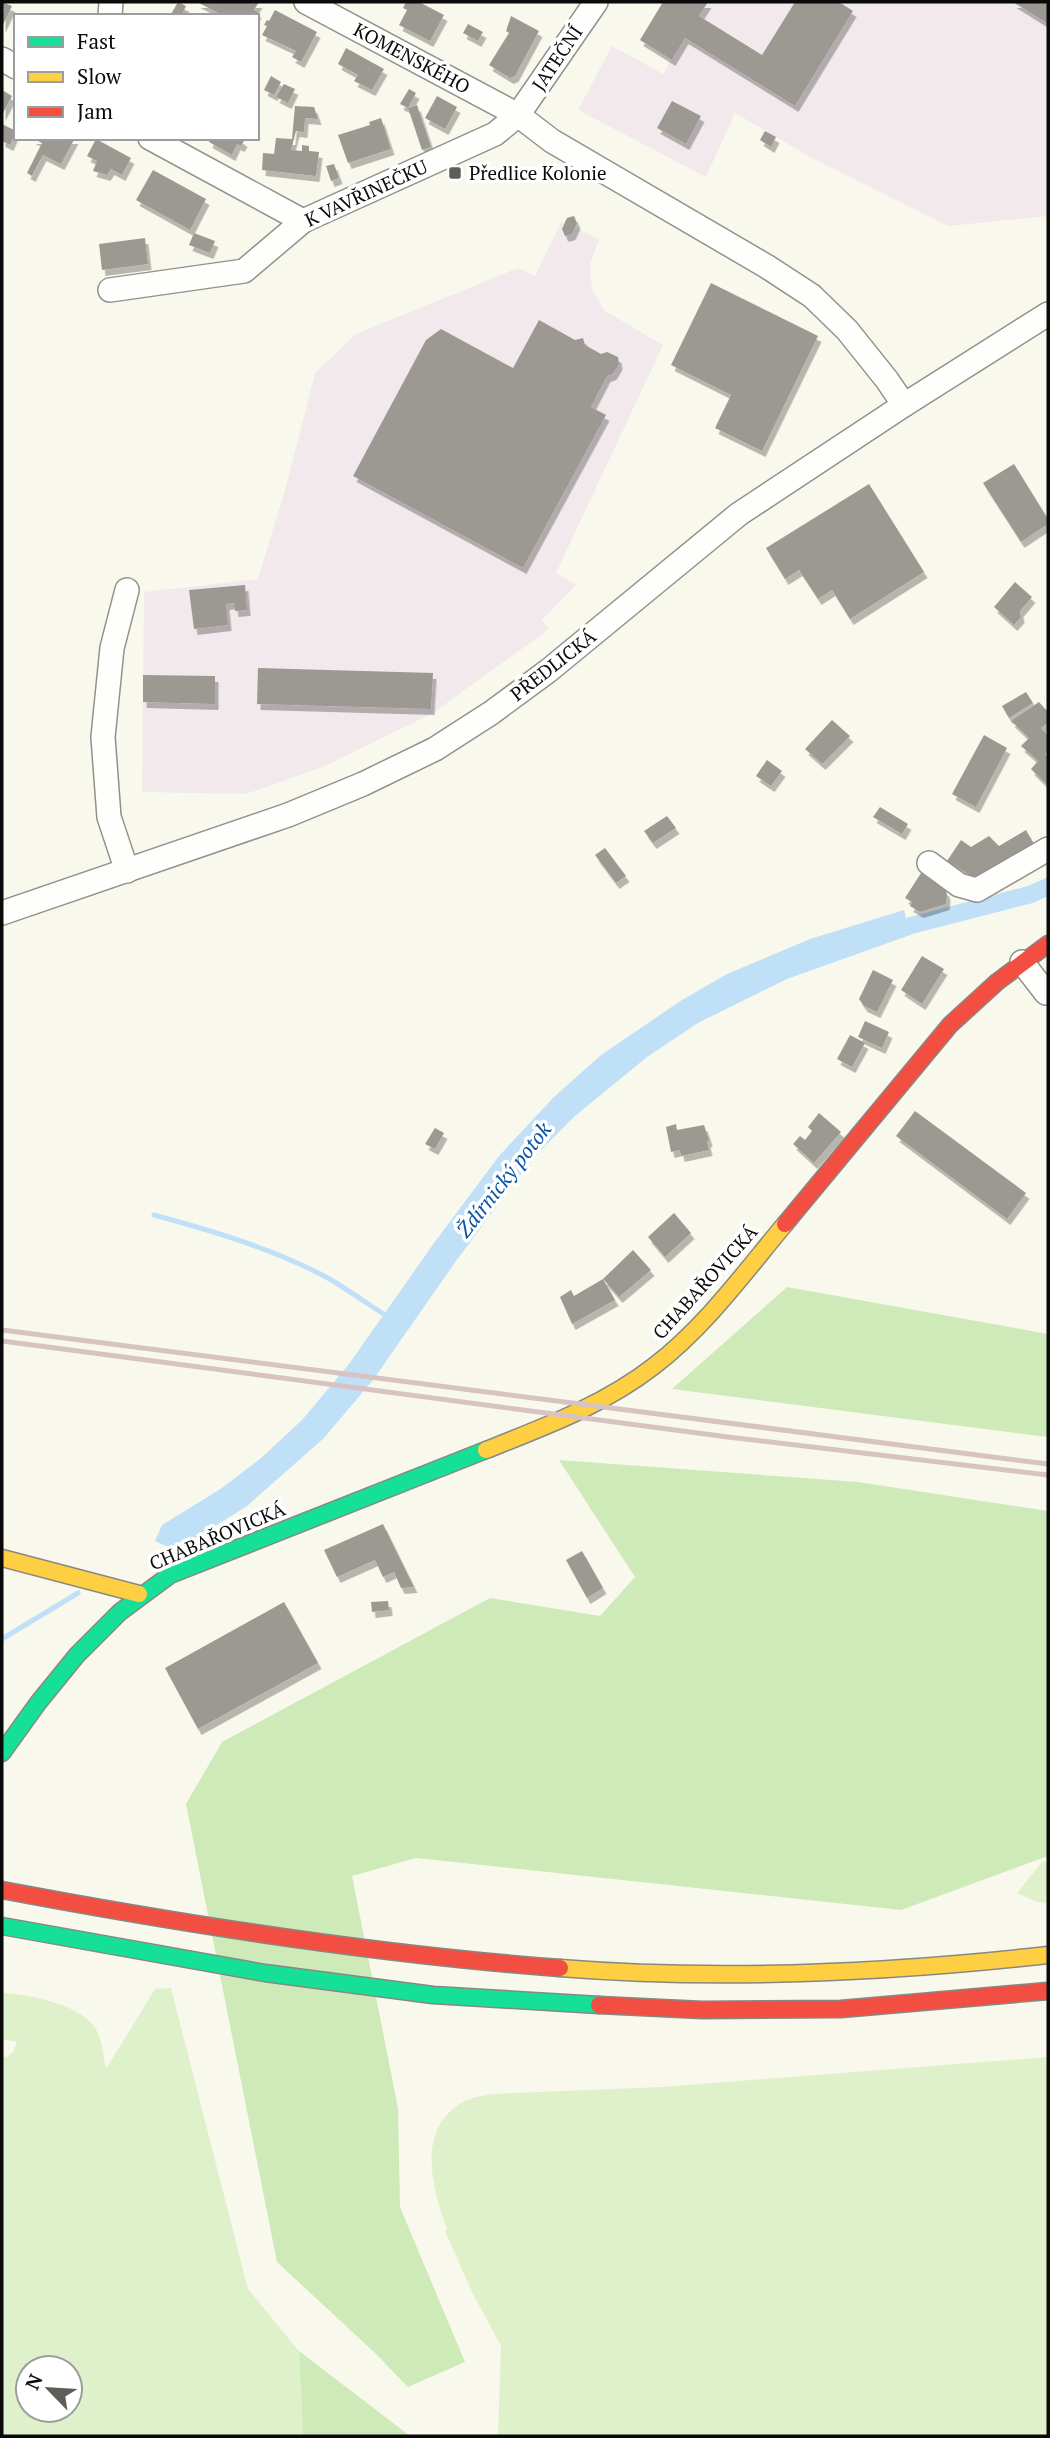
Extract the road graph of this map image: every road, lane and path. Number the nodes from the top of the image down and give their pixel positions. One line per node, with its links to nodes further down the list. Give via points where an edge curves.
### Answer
1 (306, 2): 3 (street, KOMENSKÉHO)
2 (596, 2): 3 (street, JATEČNÍ)
3 (518, 115): 5 (street, K VAVŘINEČKU, via 495,134); 8 (street, via 552,141 812,296 847,330)
4 (154, 140): 5 (street)
5 (303, 221): 6 (street, K VAVŘINEČKU, via 244,271)
6 (110, 290)
7 (1048, 314): 8 (street, PŘEDLICKÁ)
8 (904, 405): 12 (street, PŘEDLICKÁ, via 739,514 548,671 435,749 288,815)
9 (127, 590): 12 (street, via 112,648 103,737 109,817)
10 (1048, 849): 11 (street, via 977,890 959,885)
11 (929, 863)
12 (127, 871): 13 (street, PŘEDLICKÁ)
13 (2, 913)
14 (1048, 944): 15 (main road, CHABAŘOVICKÁ)
15 (1022, 962): 16 (street); 18 (main road, CHABAŘOVICKÁ, via 950,1025 717,1306 646,1372 560,1421 207,1559)
16 (1048, 992)
17 (2, 1558): 18 (main road)
18 (139, 1594): 19 (main road, CHABAŘOVICKÁ, via 66,1667)
19 (2, 1754)
20 (2, 1890): 22 (main road, via 258,1935 568,1969 695,1974 834,1971)
21 (2, 1926): 23 (main road, via 265,1973 433,1995 702,2010 827,2009)
22 (1048, 1955)
23 (1048, 1991)

